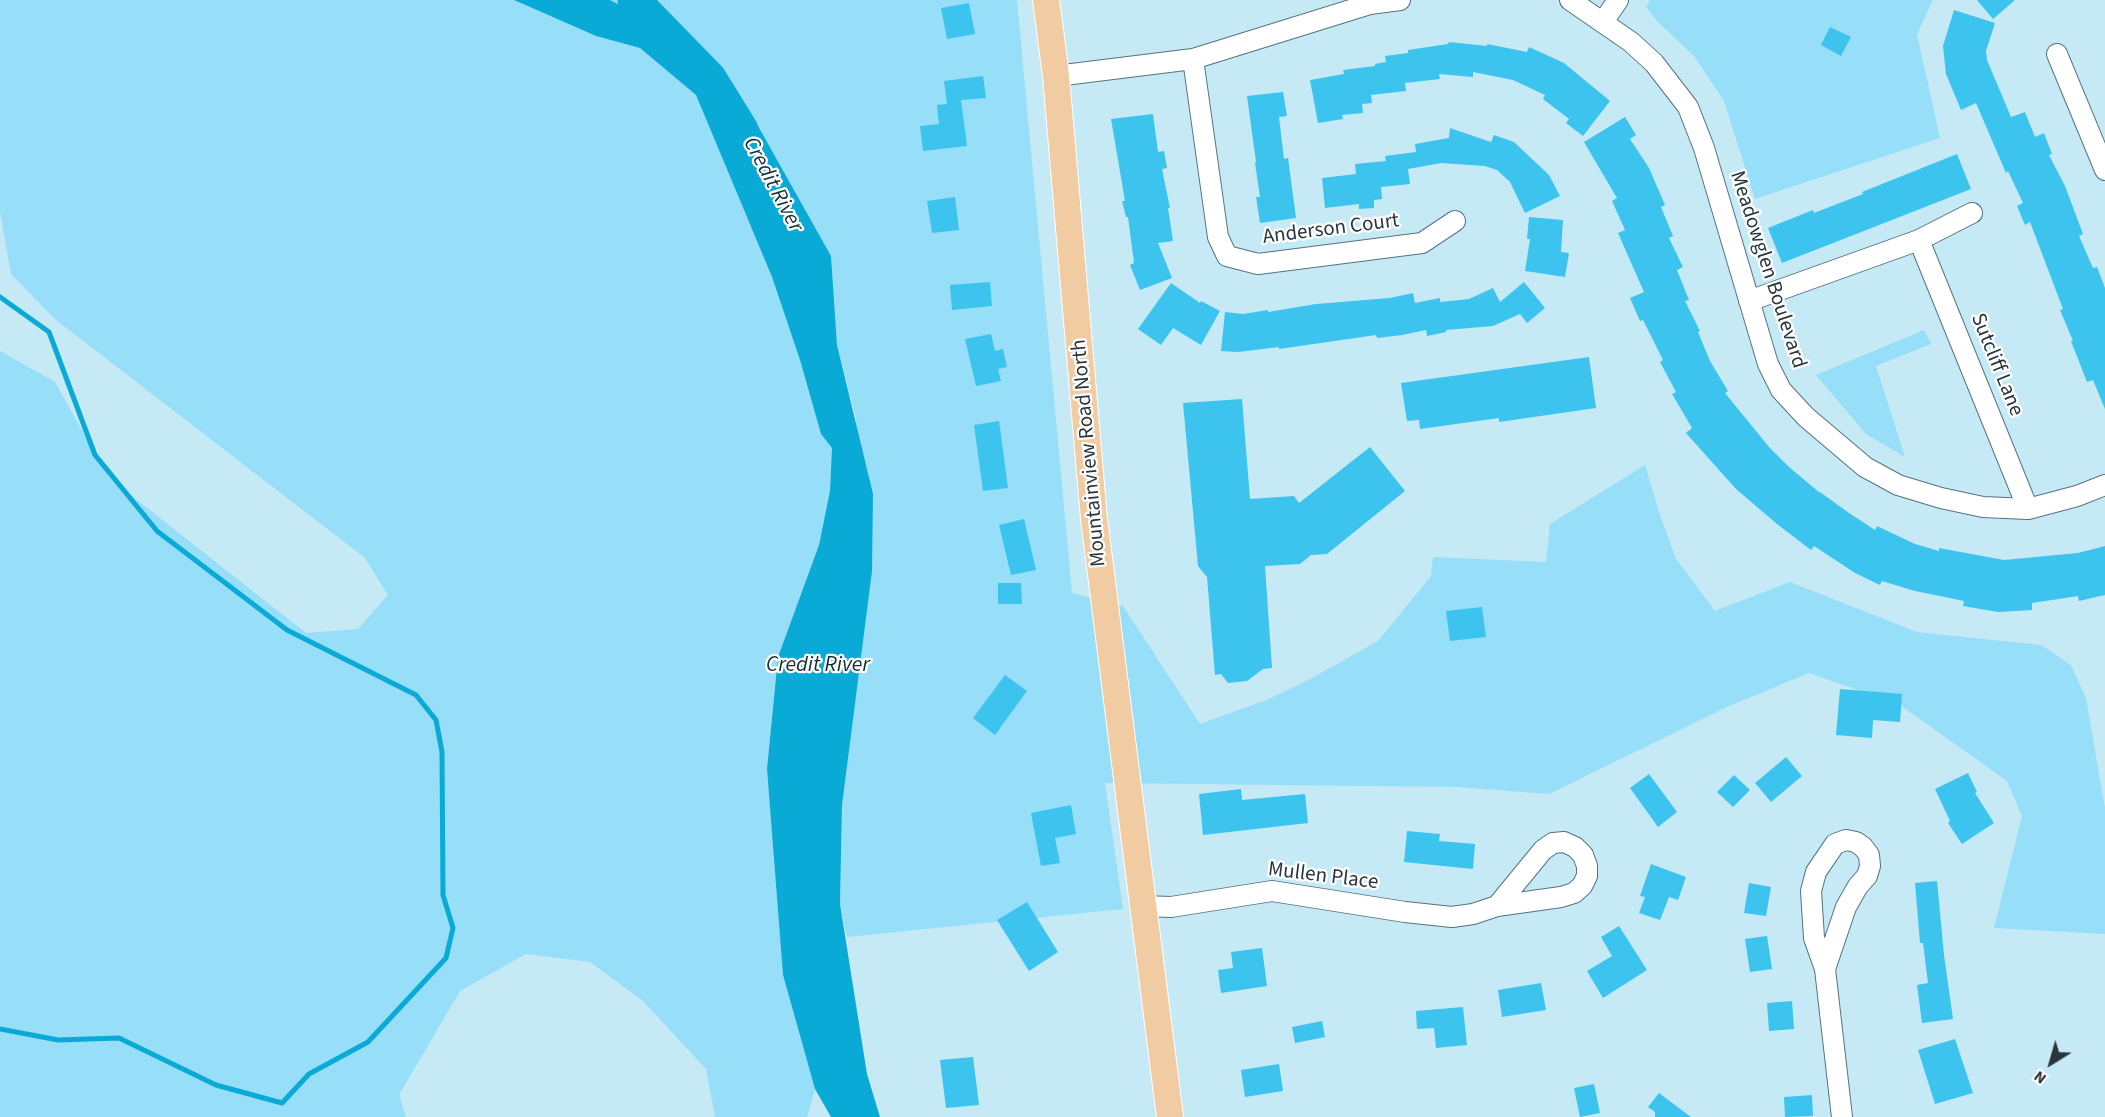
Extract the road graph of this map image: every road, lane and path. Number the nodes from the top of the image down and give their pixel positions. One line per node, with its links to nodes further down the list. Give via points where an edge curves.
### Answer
1 (1046, 0): 8 (main road, Mountainview Road North)
2 (1395, 0): 7 (street, via 1370,4)
3 (1570, 0): 5 (street, Meadowglen Boulevard)
4 (1618, 0): 5 (street)
5 (1603, 22): 13 (street, Meadowglen Boulevard, via 1653,63 1688,107 1704,148)
6 (2057, 54): 9 (street)
7 (1193, 59): 8 (street); 11 (street, Anderson Court, via 1218,237 1227,256 1258,264 1422,243)
8 (1056, 76): 16 (main road, Mountainview Road North, via 1095,519)
9 (2105, 170)
10 (1972, 213): 12 (street)
11 (1455, 221)
12 (1918, 240): 13 (street); 15 (street, Sutcliff Lane)
13 (1749, 302): 15 (street, Meadowglen Boulevard, via 1768,364 1781,390 1806,417 1865,467 1898,484 1941,498 1983,507)
14 (2105, 484): 15 (street, Meadowglen Boulevard, via 2077,496)
15 (2028, 508)
16 (1142, 906): 17 (street, Mullen Place, via 1171,908 1272,891 1440,916 1473,914); 19 (main road, Mountainview Road North)
17 (1497, 906)
18 (1825, 969): 18 (street, via 1846,907 1870,866 1869,855 1856,842 1835,844 1816,872 1811,891 1814,938); 20 (street)
19 (1170, 1117)
20 (1842, 1117)

